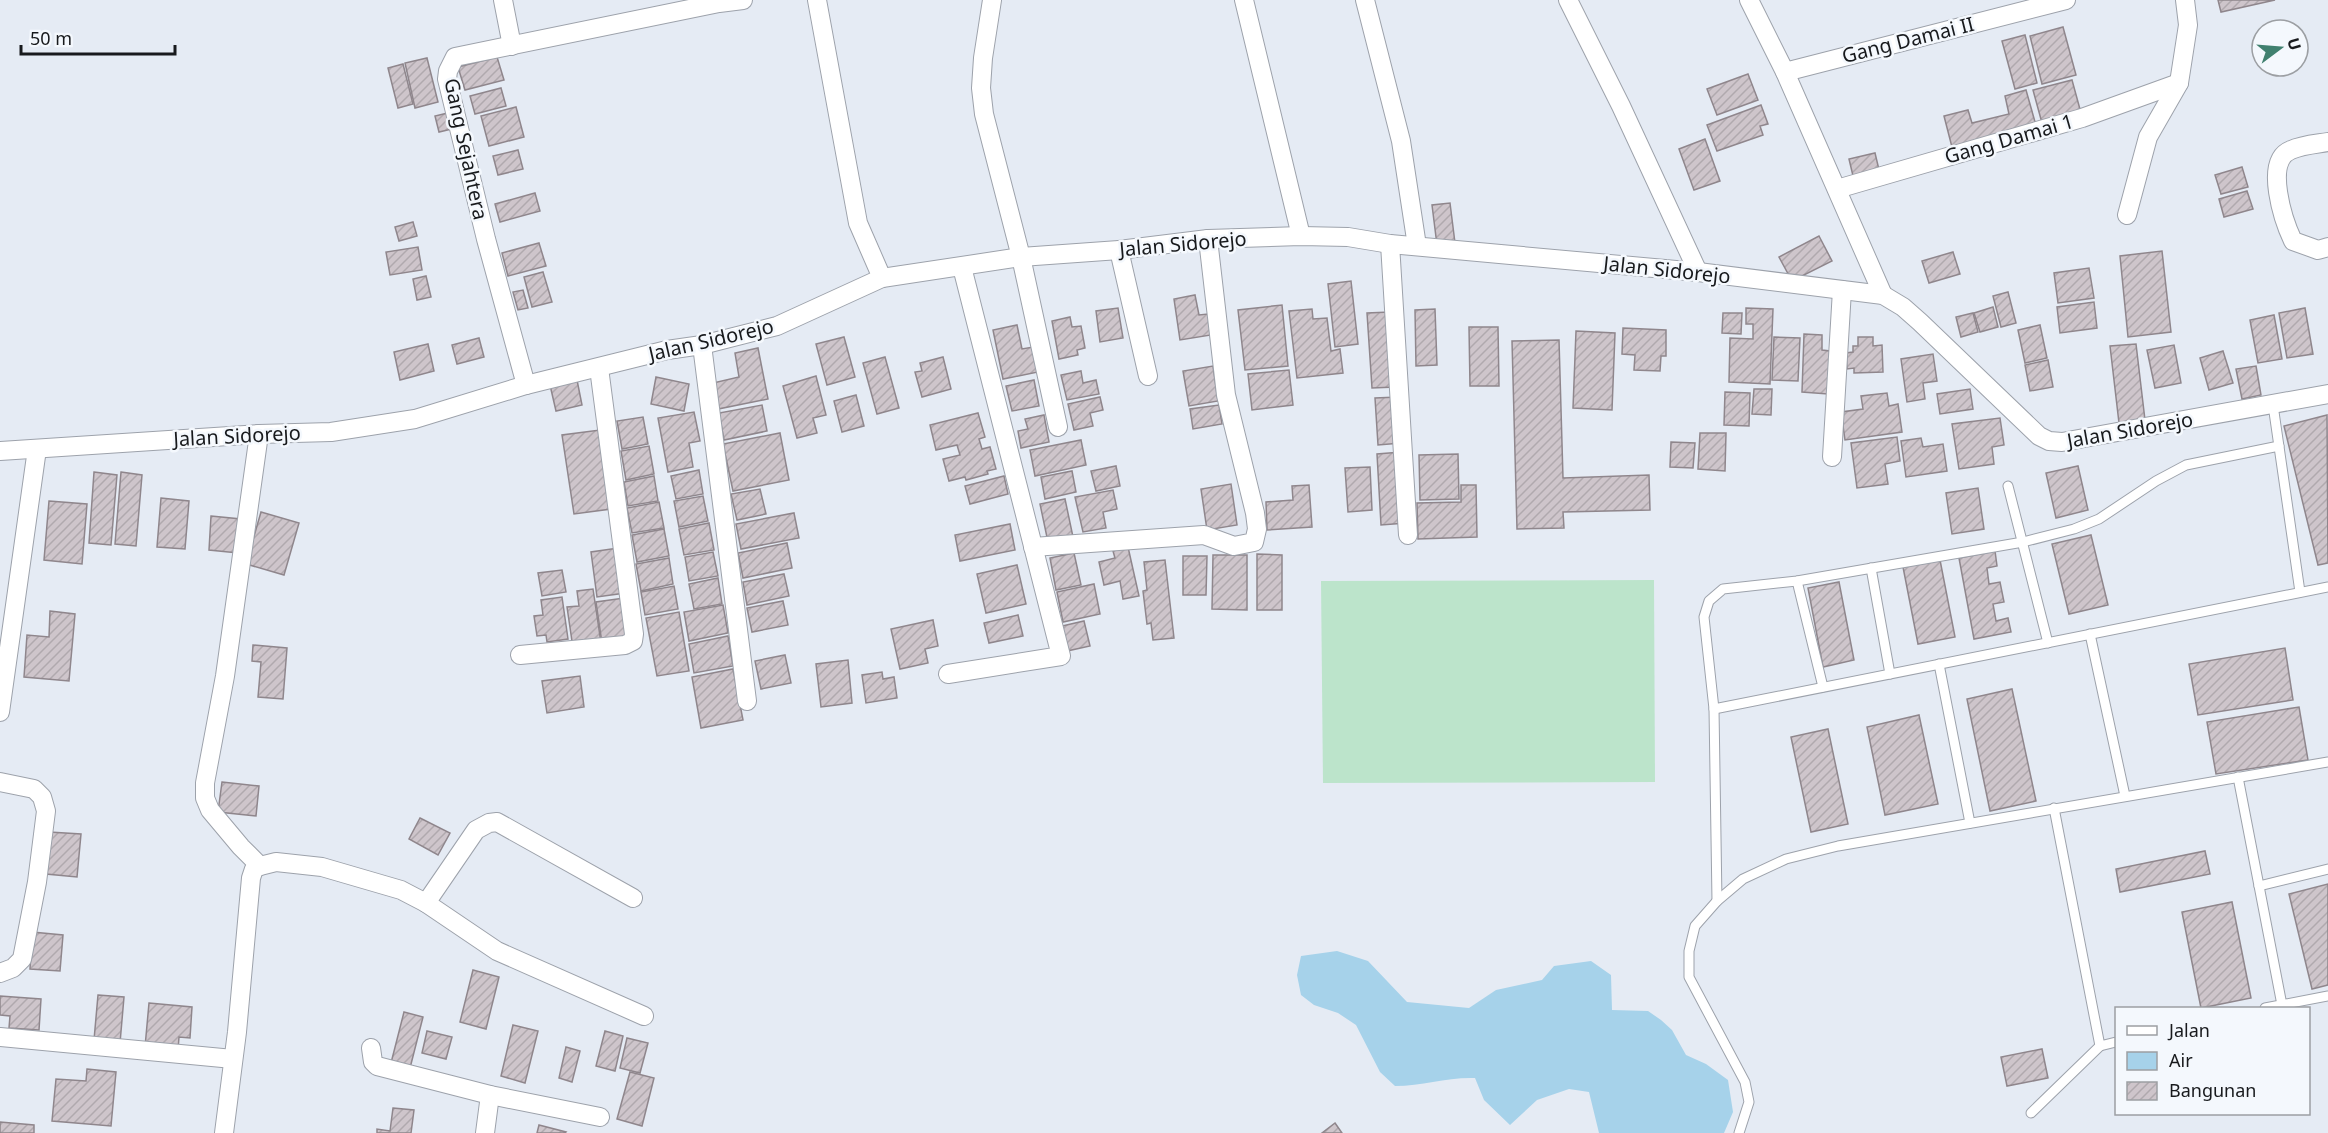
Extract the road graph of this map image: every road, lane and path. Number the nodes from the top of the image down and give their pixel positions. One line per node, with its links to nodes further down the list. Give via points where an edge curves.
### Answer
1 (503, 0): 11 (street)
2 (743, 0): 11 (street, Gang Sejahtera)
3 (817, 0): 26 (street, via 858,223)
4 (992, 0): 23 (street, via 981,88 990,143)
5 (1244, 0): 17 (street)
6 (1365, 0): 20 (street, via 1401,141)
7 (1568, 0): 25 (street)
8 (1749, 0): 12 (street)
9 (2066, 0): 12 (street, Gang Damai II)
10 (2185, 0): 13 (street, via 2188,25)
11 (512, 46): 32 (street, Gang Sejahtera, via 456,57 447,80)
12 (1785, 72): 15 (street)
13 (2179, 83): 15 (street, Gang Damai 1, via 2082,118); 16 (street, via 2148,137)
14 (2328, 142): 21 (street, via 2290,150 2281,157 2276,175 2286,226 2293,241 2318,249)
15 (1837, 189): 28 (street)
16 (2127, 215)
17 (1301, 236): 18 (street, Jalan Sidorejo); 19 (street, Jalan Sidorejo, via 1348,237)
18 (1208, 239): 22 (street, Jalan Sidorejo); 44 (street, via 1226,395 1255,513 1254,542 1234,546 1204,535)
19 (1390, 244): 20 (street, Jalan Sidorejo); 42 (street)
20 (1417, 246): 25 (street, Jalan Sidorejo)
21 (2328, 247)
22 (1119, 250): 23 (street, Jalan Sidorejo); 31 (street)
23 (1020, 256): 24 (street, Jalan Sidorejo); 35 (street)
24 (962, 267): 26 (street, Jalan Sidorejo); 44 (street)
25 (1698, 272): 27 (street, Jalan Sidorejo)
26 (882, 278): 29 (street, Jalan Sidorejo, via 777,326)
27 (1842, 290): 28 (street, Jalan Sidorejo); 40 (street)
28 (1883, 295): 34 (street, Jalan Sidorejo, via 1912,314 2039,436 2049,441 2062,442)
29 (702, 345): 30 (street, Jalan Sidorejo); 56 (street)
30 (599, 368): 32 (street, Jalan Sidorejo); 51 (street, via 633,641)
31 (1148, 376)
32 (526, 385): 36 (street, Jalan Sidorejo, via 415,419 331,432)
33 (2328, 394): 34 (street, Jalan Sidorejo)
34 (2273, 405): 37 (lane)
35 (1058, 427)
36 (259, 434): 38 (street, Jalan Sidorejo); 65 (street, via 205,798 216,819)
37 (2279, 446): 43 (lane, via 2186,465 2099,519); 48 (lane)
38 (37, 449): 39 (street, Jalan Sidorejo); 58 (street)
39 (0, 451)
40 (1832, 457)
41 (2008, 486): 43 (lane)
42 (1408, 535)
43 (2023, 542): 45 (lane); 50 (lane)
44 (1033, 547): 53 (street, via 1061,656)
45 (1871, 568): 46 (lane); 54 (lane)
46 (1797, 581): 55 (lane); 57 (lane, via 1723,589 1709,601 1704,616)
47 (2328, 587): 48 (lane)
48 (2300, 592): 49 (lane)
49 (2090, 634): 50 (lane); 62 (lane)
50 (2048, 642): 52 (lane)
51 (520, 655)
52 (1939, 664): 54 (lane); 64 (lane)
53 (948, 674)
54 (1890, 674): 55 (lane)
55 (1823, 687): 57 (lane)
56 (747, 700)
57 (1714, 709): 69 (lane)
58 (0, 712)
59 (2328, 762): 60 (lane)
60 (2238, 777): 62 (lane); 67 (lane)
61 (0, 782): 71 (street, via 34,789 42,797 46,811 22,959)
62 (2125, 796): 63 (lane)
63 (2054, 808): 64 (lane); 78 (lane)
64 (1970, 823): 69 (lane, via 1786,859 1743,879)
65 (260, 866): 70 (street, via 276,862 322,867 401,890); 80 (street, via 251,878)
66 (2328, 869): 67 (lane)
67 (2259, 886): 73 (lane)
68 (633, 898): 70 (street, via 497,822 476,830)
69 (1717, 902): 86 (lane, via 1695,926 1689,951 1689,978 1745,1082 1749,1102)
70 (426, 903): 75 (street, via 497,951)
71 (0, 973)
72 (2328, 996): 73 (lane)
73 (2282, 1005): 74 (lane)
74 (2271, 1007)
75 (644, 1016)
76 (0, 1037): 80 (street)
77 (2115, 1042): 78 (lane)
78 (2100, 1046): 82 (lane)
79 (371, 1048): 81 (street, via 377,1066)
80 (233, 1059): 84 (street)
81 (490, 1095): 83 (street); 85 (street)
82 (2031, 1113)
83 (600, 1117)
84 (224, 1133)
85 (485, 1133)
86 (1739, 1133)

